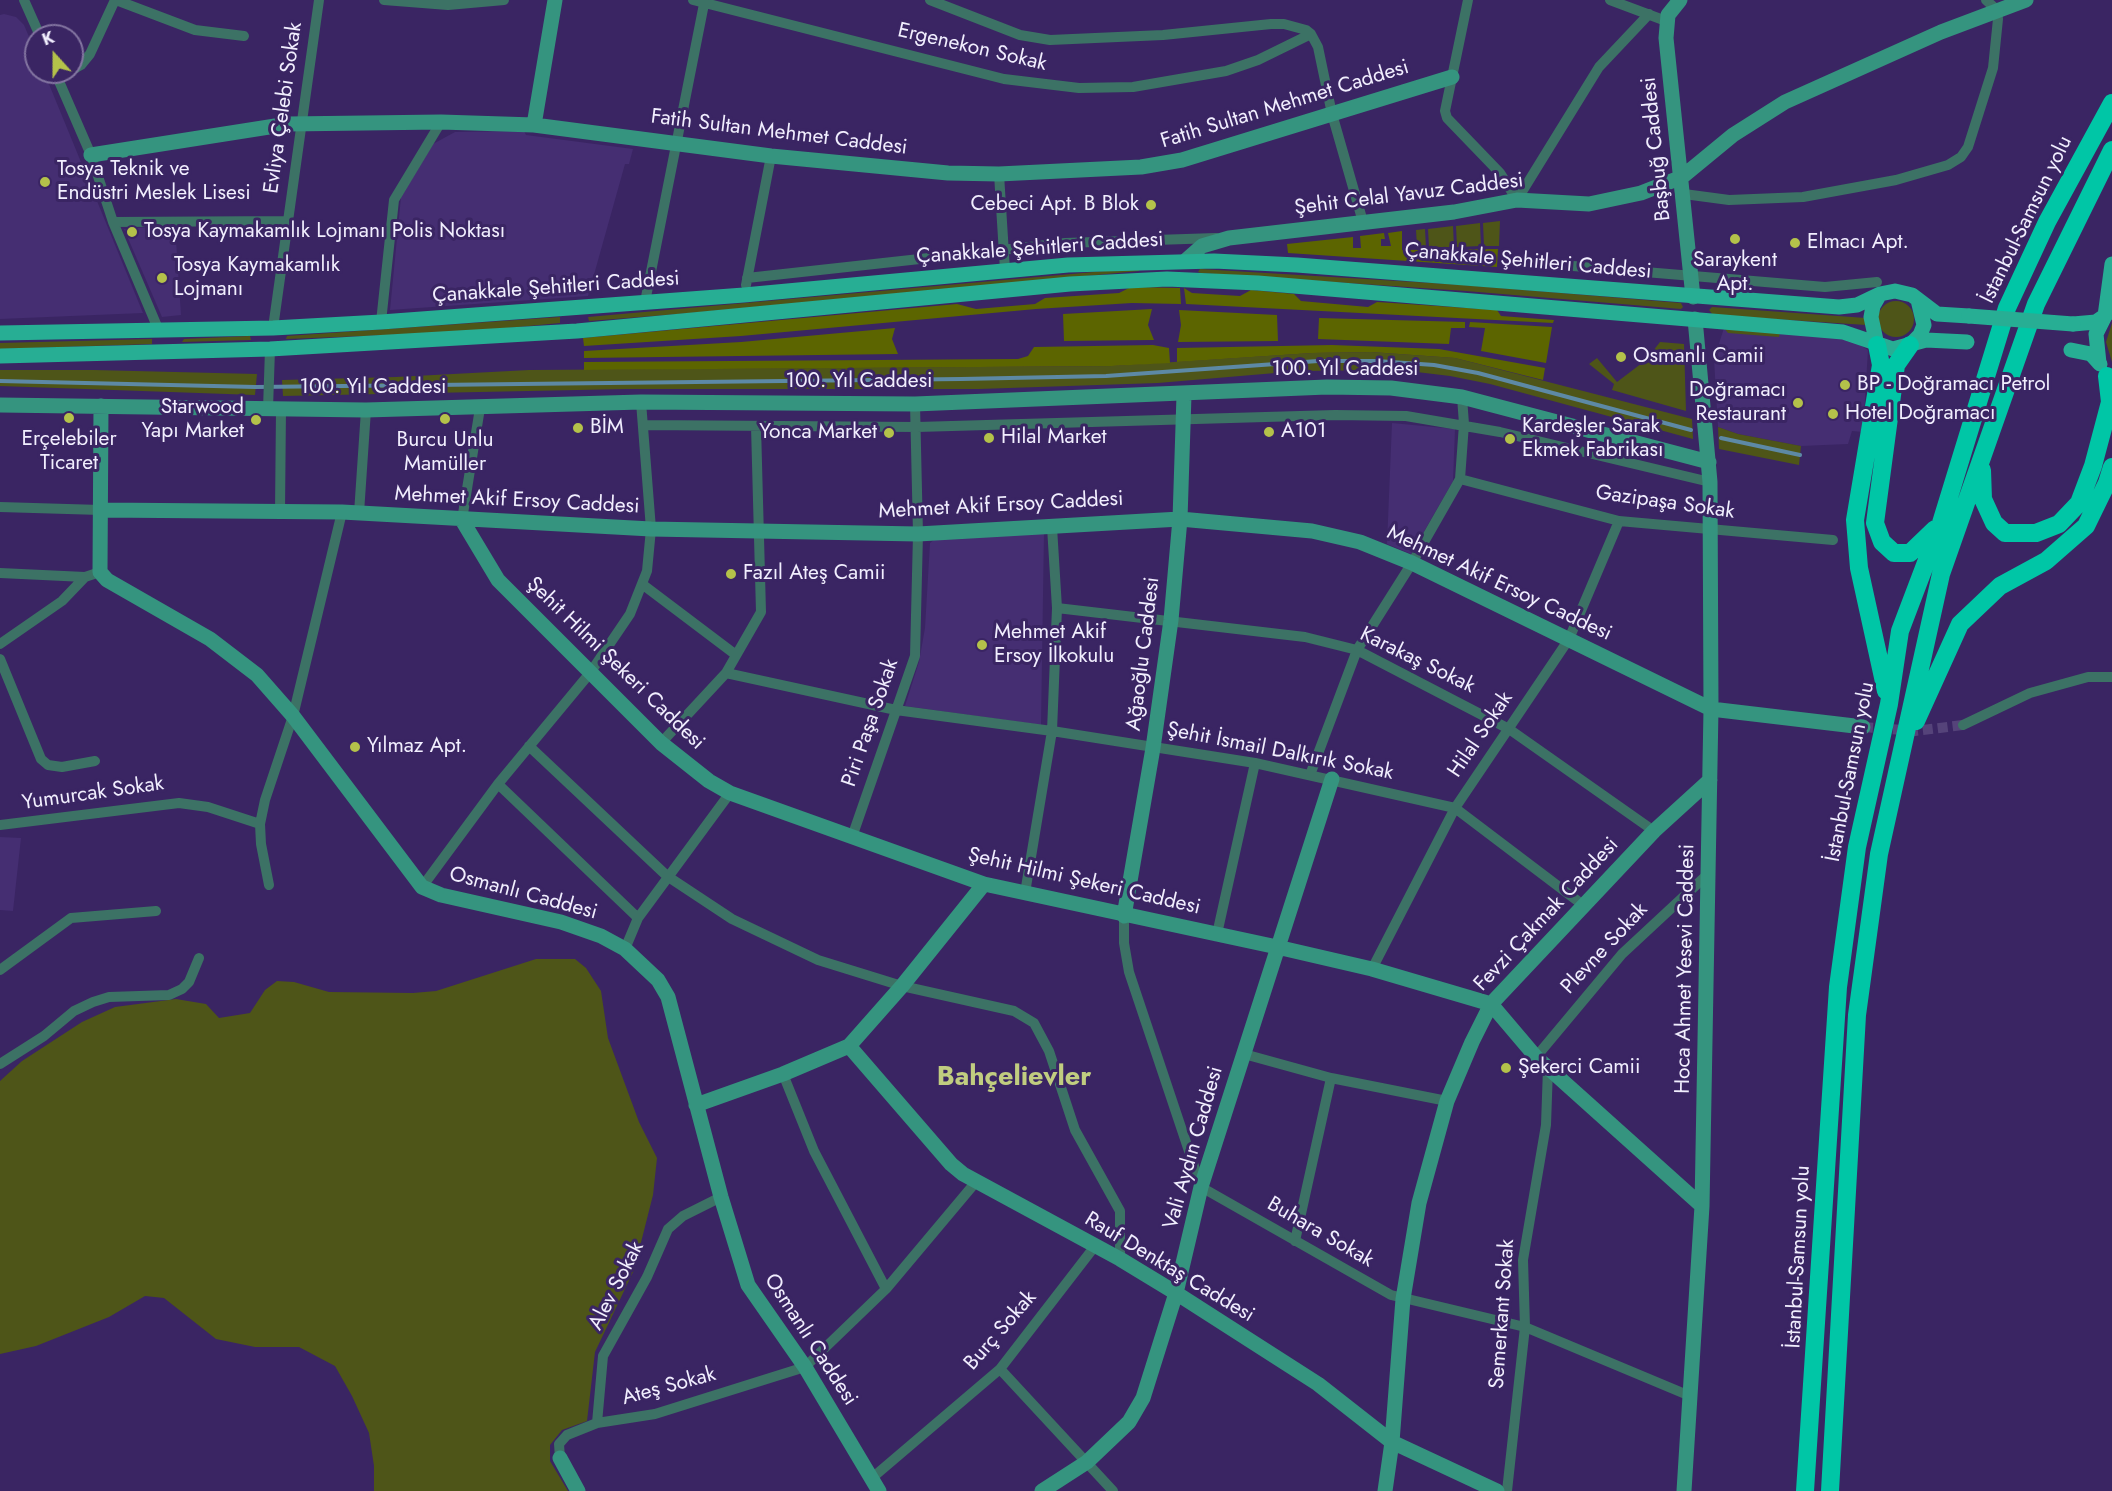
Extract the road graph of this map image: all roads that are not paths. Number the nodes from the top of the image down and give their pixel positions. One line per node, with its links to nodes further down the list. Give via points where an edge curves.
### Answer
1 (24, 0): 16 (street)
2 (115, 0): 18 (street, via 195,30); 19 (street)
3 (319, 0): 25 (street, Evliya Çelebi Sokak)
4 (384, 0): 5 (street, via 448,5)
5 (504, 0)
6 (555, 0): 26 (street)
7 (1468, 0): 20 (street)
8 (1610, 0): 14 (street)
9 (1680, 0): 15 (street)
10 (2026, 0): 13 (street, Şehit Celal Yavuz Caddesi)
11 (936, 1): 17 (street, via 1020,35 1050,40 1284,24)
12 (699, 2): 17 (street, Ergenekon Sokak, via 1004,79 1079,88 1133,87 1226,71); 27 (street)
13 (1991, 5): 32 (street, Şehit Celal Yavuz Caddesi, via 1941,32 1785,102 1733,135); 33 (street, via 1994,62 1974,132 1961,157 1948,165 1896,180 1803,197 1729,200)
14 (1649, 14): 15 (street); 34 (street, via 1599,67)
15 (1666, 21): 32 (street, Başbuğ Caddesi)
16 (35, 24)
17 (1311, 34): 23 (street, via 1318,47)
18 (244, 36)
19 (84, 61)
20 (1452, 77): 23 (street, Fatih Sultan Mehmet Caddesi); 34 (street, via 1444,106 1447,118 1500,172)
21 (61, 84): 29 (street)
22 (2112, 103): 99 (highway, İstanbul-Samsun yolu, via 2047,222 2007,308)
23 (1332, 114): 31 (street, Fatih Sultan Mehmet Caddesi, via 1169,163); 37 (street)
24 (441, 122): 25 (street, Fatih Sultan Mehmet Caddesi); 26 (street, Fatih Sultan Mehmet Caddesi); 58 (street, via 396,194)
25 (300, 123): 29 (street, Fatih Sultan Mehmet Caddesi); 35 (street, Evliya Çelebi Sokak)
26 (534, 125): 27 (street, Fatih Sultan Mehmet Caddesi)
27 (678, 143): 30 (street, Fatih Sultan Mehmet Caddesi); 54 (street)
28 (2112, 150): 87 (highway, İstanbul-Samsun yolu, via 2036,304)
29 (91, 155): 36 (street)
30 (771, 156): 31 (street, Fatih Sultan Mehmet Caddesi); 47 (street)
31 (999, 174): 39 (street)
32 (1682, 177): 33 (street, Başbuğ Caddesi); 34 (street, Şehit Celal Yavuz Caddesi, via 1596,204)
33 (1684, 195): 46 (street, Başbuğ Caddesi)
34 (1518, 200): 37 (street, Şehit Celal Yavuz Caddesi)
35 (289, 221): 36 (street); 59 (street, Evliya Çelebi Sokak)
36 (113, 222): 60 (street)
37 (1363, 222): 38 (street, Şehit Celal Yavuz Caddesi)
38 (1229, 237): 39 (street, Çanakkale Şehitleri Caddesi, via 1096,241); 41 (street, Şehit Celal Yavuz Caddesi, via 1202,246)
39 (1004, 249): 45 (street); 47 (street, Çanakkale Şehitleri Caddesi)
40 (1165, 261): 41 (main road, Çanakkale Şehitleri Caddesi); 45 (main road, Çanakkale Şehitleri Caddesi); 48 (main road)
41 (1185, 261): 49 (main road, Çanakkale Şehitleri Caddesi, via 1297,265)
42 (1513, 261): 44 (street, Çanakkale Şehitleri Caddesi)
43 (2112, 264): 56 (main road)
44 (1591, 267): 46 (street, Çanakkale Şehitleri Caddesi); 49 (street)
45 (1005, 270): 51 (main road, Çanakkale Şehitleri Caddesi)
46 (1691, 276): 50 (street, Çanakkale Şehitleri Caddesi); 52 (street, Başbuğ Caddesi)
47 (747, 278): 51 (street)
48 (1167, 279): 57 (main road, Çanakkale Şehitleri Caddesi); 61 (main road, Çanakkale Şehitleri Caddesi, via 1070,284)
49 (1589, 288): 52 (main road, Çanakkale Şehitleri Caddesi)
50 (1878, 288): 52 (main road, Çanakkale Şehitleri Caddesi, via 1857,305 1839,307); 53 (main road, Çanakkale Şehitleri Caddesi, via 1902,291); 64 (main road, via 1871,317)
51 (744, 295): 54 (main road, Çanakkale Şehitleri Caddesi)
52 (1693, 297): 57 (main road)
53 (1918, 300): 56 (main road, Çanakkale Şehitleri Caddesi, bridge, via 1937,314 2073,324 2096,322); 65 (main road, via 1924,325)
54 (645, 302): 55 (main road, Çanakkale Şehitleri Caddesi)
55 (575, 308): 58 (main road, Çanakkale Şehitleri Caddesi); 61 (main road)
56 (2108, 313): 71 (main road, via 2097,334)
57 (1695, 319): 64 (main road, Çanakkale Şehitleri Caddesi, via 1843,332); 86 (street, Hoca Ahmet Yesevi Caddesi)
58 (381, 322): 59 (main road, Çanakkale Şehitleri Caddesi)
59 (273, 328): 60 (main road, Çanakkale Şehitleri Caddesi); 66 (main road)
60 (162, 331): 62 (main road, Çanakkale Şehitleri Caddesi); 67 (main road); 69 (main road)
61 (577, 332): 66 (main road, Çanakkale Şehitleri Caddesi)
62 (0, 333)
63 (1967, 342): 65 (main road, Çanakkale Şehitleri Caddesi, via 1934,339)
64 (1877, 345): 65 (main road, Çanakkale Şehitleri Caddesi, via 1893,349); 121 (highway, via 1881,365 1855,520 1859,568)
65 (1910, 345): 99 (highway, via 1896,365 1875,523 1882,542 1894,553 1910,553)
66 (270, 349): 67 (main road, Çanakkale Şehitleri Caddesi); 75 (street)
67 (175, 350): 69 (main road, Çanakkale Şehitleri Caddesi)
68 (2071, 350): 71 (main road, via 2091,354)
69 (159, 351): 70 (main road, Çanakkale Şehitleri Caddesi)
70 (0, 356)
71 (2106, 373): 87 (highway, via 2110,402 2093,466 2079,503 2059,524 2036,533 2005,532 1994,523 1983,499)
72 (1184, 395): 73 (street, 100. Yıl Caddesi, via 1358,387); 76 (street, 100. Yıl Caddesi); 81 (street, Ağaoğlu Caddesi)
73 (1462, 397): 82 (street); 86 (street, 100. Yıl Caddesi)
74 (641, 402): 76 (street, 100. Yıl Caddesi); 79 (street, 100. Yıl Caddesi); 83 (street)
75 (273, 404): 78 (street, 100. Yıl Caddesi); 80 (street, 100. Yıl Caddesi); 93 (street)
76 (915, 404): 85 (street, Piri Paşa Sokak)
77 (0, 405): 78 (street, 100. Yıl Caddesi)
78 (101, 406): 92 (street)
79 (480, 408): 80 (street, 100. Yıl Caddesi); 97 (street)
80 (366, 410): 95 (street)
81 (1183, 420): 82 (street, via 1377,415); 85 (street); 96 (street, Ağaoğlu Caddesi)
82 (1464, 424): 89 (street); 90 (street)
83 (643, 425): 84 (street); 101 (street)
84 (756, 426): 85 (street); 102 (street)
85 (917, 427): 104 (street, Piri Paşa Sokak)
86 (1708, 454): 90 (street, Hoca Ahmet Yesevi Caddesi)
87 (1981, 462): 132 (highway, İstanbul-Samsun yolu, via 1941,574)
88 (2112, 467): 132 (highway, via 2086,526 2046,561 2000,586 1960,624)
89 (1460, 478): 98 (street, Gazipaşa Sokak); 106 (street)
90 (1710, 482): 103 (street, Hoca Ahmet Yesevi Caddesi)
91 (0, 507): 92 (street)
92 (101, 510): 93 (street, Mehmet Akif Ersoy Caddesi); 107 (street)
93 (280, 511): 94 (street, Mehmet Akif Ersoy Caddesi)
94 (342, 512): 95 (street, Mehmet Akif Ersoy Caddesi); 124 (street)
95 (359, 513): 97 (street, Mehmet Akif Ersoy Caddesi)
96 (1180, 519): 100 (street, Mehmet Akif Ersoy Caddesi); 106 (street, Mehmet Akif Ersoy Caddesi, via 1337,536); 112 (street, Ağaoğlu Caddesi)
97 (462, 520): 101 (street, Mehmet Akif Ersoy Caddesi); 119 (street, Şehit Hilmi Şekeri Caddesi, via 498,580)
98 (1619, 521): 103 (street, Gazipaşa Sokak); 113 (street, Hilal Sokak)
99 (1941, 523): 121 (highway, İstanbul-Samsun yolu, via 1900,631)
100 (1052, 527): 104 (street, Mehmet Akif Ersoy Caddesi); 111 (street)
101 (651, 529): 102 (street, Mehmet Akif Ersoy Caddesi); 110 (street)
102 (761, 530): 104 (street, Mehmet Akif Ersoy Caddesi); 116 (street, via 761,612)
103 (1712, 531): 105 (street, Gazipaşa Sokak); 122 (street, Hoca Ahmet Yesevi Caddesi)
104 (918, 534): 123 (street, Piri Paşa Sokak, via 915,656)
105 (1833, 540)
106 (1412, 563): 113 (street, Mehmet Akif Ersoy Caddesi); 115 (street)
107 (100, 572): 109 (street); 124 (street, Osmanlı Caddesi, via 116,588 242,660)
108 (0, 573): 109 (street)
109 (85, 578): 114 (street, via 62,601)
110 (642, 584): 116 (street); 119 (street, via 630,614)
111 (1057, 608): 112 (street, Karakaş Sokak); 128 (street)
112 (1171, 620): 115 (street, Karakaş Sokak, via 1305,637); 131 (street, Ağaoğlu Caddesi)
113 (1569, 639): 122 (street, Mehmet Akif Ersoy Caddesi); 127 (street, Hilal Sokak)
114 (0, 644)
115 (1357, 650): 127 (street, Karakaş Sokak); 135 (street)
116 (736, 655): 118 (street)
117 (0, 659): 133 (street, via 41,759 48,765 62,767)
118 (726, 673): 123 (street, Şehit İsmail Dalkırık Sokak); 129 (street)
119 (590, 674): 129 (street, Şehit Hilmi Şekeri Caddesi); 130 (street)
120 (2112, 677): 125 (street, via 2088,677 2030,693)
121 (1889, 704): 198 (highway, İstanbul-Samsun yolu, via 1857,847 1840,976)
122 (1711, 709): 126 (street, Mehmet Akif Ersoy Caddesi); 137 (street, Hoca Ahmet Yesevi Caddesi)
123 (896, 710): 128 (street, Şehit İsmail Dalkırık Sokak); 144 (street, Piri Paşa Sokak)
124 (293, 716): 141 (street); 149 (street, Osmanlı Caddesi)
125 (1963, 725)
126 (1863, 727)
127 (1509, 729): 140 (street, Hilal Sokak); 143 (street, Karakaş Sokak)
128 (1052, 731): 131 (street, Şehit İsmail Dalkırık Sokak); 150 (street)
129 (661, 743): 139 (street, Şehit Hilmi Şekeri Caddesi)
130 (529, 746): 138 (street); 146 (street)
131 (1153, 748): 134 (street, Şehit İsmail Dalkırık Sokak); 153 (street, Ağaoğlu Caddesi)
132 (1901, 756): 199 (highway, İstanbul-Samsun yolu, via 1878,854 1857,1015)
133 (95, 761)
134 (1255, 763): 135 (street, Şehit İsmail Dalkırık Sokak); 155 (street)
135 (1310, 775): 136 (street, Şehit İsmail Dalkırık Sokak)
136 (1332, 779): 140 (street, Şehit İsmail Dalkırık Sokak); 156 (street, Vali Aydın Caddesi)
137 (1710, 780): 143 (street, Fevzi Çakmak Caddesi); 145 (street, Hoca Ahmet Yesevi Caddesi)
138 (498, 784): 149 (street); 154 (street)
139 (730, 793): 144 (street, Şehit Hilmi Şekeri Caddesi); 146 (street)
140 (1455, 808): 151 (street, Şehit İsmail Dalkırık Sokak); 159 (street, Hilal Sokak)
141 (260, 824): 142 (street, Yumurcak Sokak, via 207,807 179,803); 148 (street)
142 (0, 825)
143 (1654, 831): 151 (street, Fevzi Çakmak Caddesi)
144 (852, 837): 147 (street, Şehit Hilmi Şekeri Caddesi)
145 (1708, 874): 165 (street, Plevne Sokak, via 1622,954); 175 (street, Hoca Ahmet Yesevi Caddesi)
146 (667, 876): 154 (street); 161 (street, via 732,919 784,946)
147 (984, 884): 150 (street, Şehit Hilmi Şekeri Caddesi); 161 (street)
148 (269, 885)
149 (422, 887): 157 (street, Osmanlı Caddesi, via 441,895 561,922)
150 (1026, 893): 153 (street, Şehit Hilmi Şekeri Caddesi)
151 (1583, 905): 162 (street, Fevzi Çakmak Caddesi)
152 (156, 911): 160 (street, via 71,918)
153 (1124, 916): 155 (street, Şehit Hilmi Şekeri Caddesi); 173 (street, via 1129,972)
154 (638, 918): 157 (street)
155 (1217, 934): 156 (street, Şehit Hilmi Şekeri Caddesi)
156 (1277, 947): 159 (street, Şehit Hilmi Şekeri Caddesi); 164 (street, Vali Aydın Caddesi)
157 (625, 949): 171 (street, Osmanlı Caddesi, via 658,980 668,998)
158 (199, 958): 166 (street, via 182,989 169,995 109,997 93,1002 74,1011)
159 (1372, 969): 162 (street, Şehit Hilmi Şekeri Caddesi)
160 (0, 970)
161 (902, 986): 163 (street); 178 (street, via 1014,1011 1034,1023 1049,1051 1075,1130 1120,1210)
162 (1491, 1004): 165 (street); 170 (street, Fevzi Çakmak Caddesi)
163 (849, 1046): 168 (street); 172 (street, Rauf Denktaş Caddesi, via 951,1164)
164 (1244, 1054): 169 (street); 173 (street, Vali Aydın Caddesi)
165 (1536, 1057): 167 (street)
166 (0, 1064)
167 (1548, 1068): 175 (street); 182 (street, Semerkant Sokak, via 1546,1125 1523,1260)
168 (783, 1074): 171 (street); 179 (street, via 814,1151)
169 (1331, 1078): 170 (street); 176 (street)
170 (1447, 1101): 181 (street, Fevzi Çakmak Caddesi, via 1425,1176)
171 (696, 1105): 174 (street, Osmanlı Caddesi)
172 (975, 1183): 177 (street, Rauf Denktaş Caddesi); 179 (street)
173 (1201, 1187): 176 (street, Buhara Sokak); 180 (street, Vali Aydın Caddesi)
174 (720, 1197): 183 (street, Osmanlı Caddesi, via 748,1285); 186 (street, Alev Sokak, via 668,1228 647,1277 603,1356)
175 (1702, 1206): 185 (street, Hoca Ahmet Yesevi Caddesi)
176 (1295, 1241): 181 (street, Buhara Sokak)
177 (1095, 1246): 178 (street, Rauf Denktaş Caddesi); 184 (street, Burç Sokak)
178 (1120, 1259): 180 (street, Rauf Denktaş Caddesi)
179 (886, 1289): 183 (street)
180 (1176, 1293): 187 (street, Rauf Denktaş Caddesi, via 1318,1384); 189 (street, Vali Aydın Caddesi, via 1137,1410)
181 (1403, 1299): 182 (street, Buhara Sokak); 187 (street, Fevzi Çakmak Caddesi)
182 (1525, 1327): 185 (street, Buhara Sokak); 196 (street, Semerkant Sokak)
183 (805, 1367): 186 (street, Ateş Sokak, via 655,1414); 190 (street, Osmanlı Caddesi)
184 (1000, 1369): 189 (street); 190 (street, Burç Sokak)
185 (1690, 1396): 197 (street, Hoca Ahmet Yesevi Caddesi)
186 (597, 1423): 188 (street, Ateş Sokak, via 567,1435 559,1444)
187 (1392, 1442): 194 (street, Fevzi Çakmak Caddesi); 195 (street, Rauf Denktaş Caddesi)
188 (560, 1458): 191 (street)
189 (1087, 1462): 192 (street, Vali Aydın Caddesi); 193 (street)
190 (876, 1484)
191 (578, 1491)
192 (1042, 1491)
193 (1113, 1491)
194 (1385, 1491)
195 (1497, 1491)
196 (1507, 1491)
197 (1684, 1491)
198 (1805, 1491)
199 (1830, 1491)

